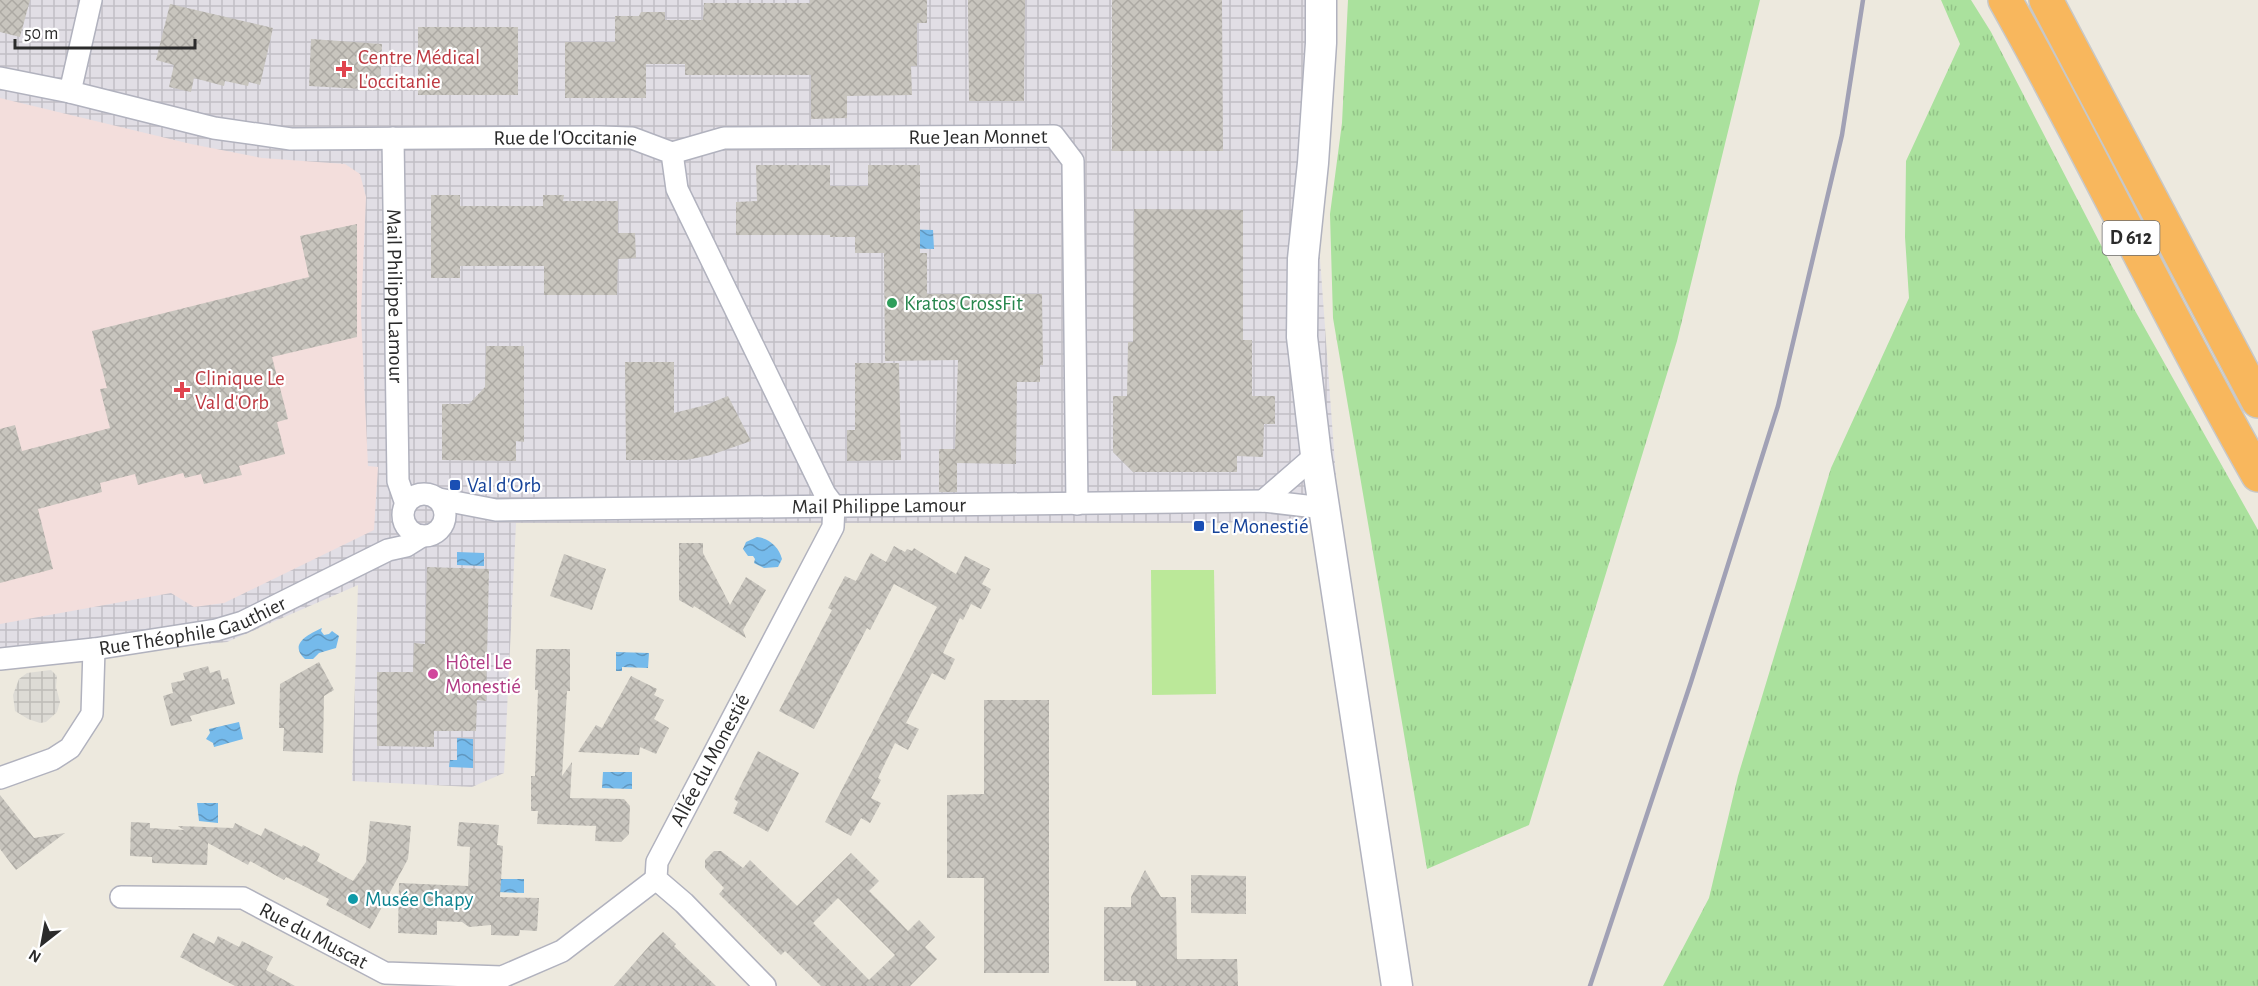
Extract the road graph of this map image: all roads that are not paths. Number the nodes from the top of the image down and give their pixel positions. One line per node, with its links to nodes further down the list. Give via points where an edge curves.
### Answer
1 (91, 0): 6 (street)
2 (1321, 0): 11 (street, via 1313,163 1303,259 1302,337)
3 (2005, 0): 12 (highway, D 612)
4 (2046, 0): 9 (highway, D 612)
5 (0, 78): 6 (street, Rue de l'Occitanie)
6 (70, 92): 7 (street, Rue de l'Occitanie, via 214,128 291,139)
7 (393, 138): 8 (street, Rue de l'Occitanie, via 632,138); 10 (street, Mail Philippe Lamour)
8 (672, 153): 15 (street, Rue Jean Monnet, via 724,138 1054,136 1073,161); 16 (street, via 677,189)
9 (2258, 401)
10 (398, 451): 13 (street, Mail Philippe Lamour, via 410,477); 19 (street, Mail Philippe Lamour, via 398,481)
11 (1316, 456): 14 (street); 17 (street)
12 (2258, 475)
13 (435, 497): 18 (street, Mail Philippe Lamour); 19 (street, via 417,495); 20 (street, via 445,512)
14 (1263, 501): 15 (street, Mail Philippe Lamour); 17 (street, Mail Philippe Lamour)
15 (1077, 504): 16 (street, Mail Philippe Lamour)
16 (834, 506): 18 (street, Mail Philippe Lamour); 26 (street, Allée du Monestié, via 832,528 657,862)
17 (1324, 508): 30 (street)
18 (496, 510): 20 (street, Mail Philippe Lamour)
19 (405, 513): 21 (street, via 411,532); 22 (street)
20 (443, 525): 21 (street, via 434,534)
21 (422, 536): 22 (street, Rue Théophile Gauthier, via 406,546)
22 (388, 550): 23 (street, Rue Théophile Gauthier, via 243,622 216,630)
23 (94, 649): 24 (street); 25 (street, Rue Théophile Gauthier, via 92,714 70,748 53,759)
24 (0, 659)
25 (0, 778)
26 (656, 879): 28 (street, Rue du Muscat, via 562,951); 29 (street)
27 (121, 897): 28 (street, Rue du Muscat, via 243,898 385,973)
28 (504, 981)
29 (765, 986)
30 (1397, 986)

